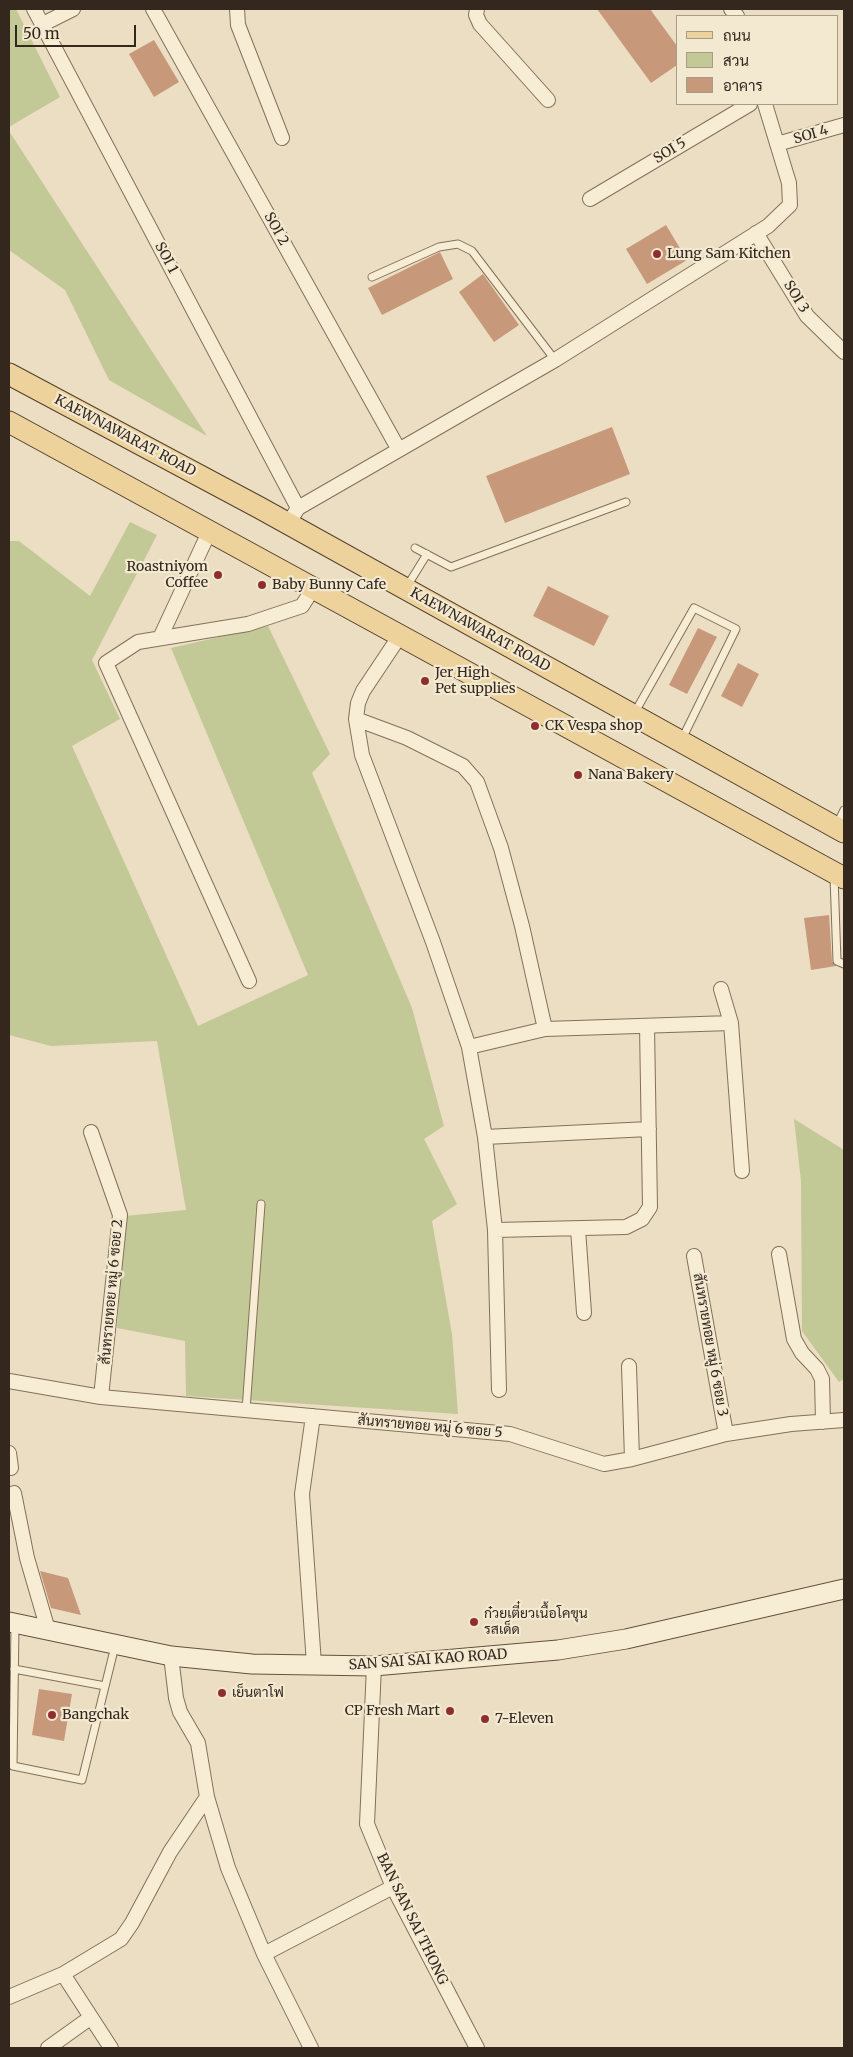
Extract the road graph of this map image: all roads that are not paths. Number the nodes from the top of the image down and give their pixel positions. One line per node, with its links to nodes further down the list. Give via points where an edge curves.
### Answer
1 (34, 9): 6 (street, SOI 1)
2 (73, 9): 6 (street)
3 (152, 9): 20 (street, SOI 2)
4 (237, 9): 11 (street, via 238,25)
5 (477, 9): 7 (street, via 480,24)
6 (43, 24): 22 (street, SOI 1)
7 (548, 100)
8 (748, 105): 13 (street, SOI 5)
9 (765, 105): 12 (street)
10 (844, 125): 12 (street, SOI 4)
11 (282, 138)
12 (777, 144): 14 (street, via 789,183 790,206)
13 (590, 199)
14 (756, 234): 16 (street, SOI 3, via 807,316); 17 (street)
15 (372, 277): 17 (lane, via 439,247 458,244 472,251 483,264)
16 (842, 348)
17 (555, 360): 20 (street)
18 (9, 374): 22 (main road, KAEWNAWARAT ROAD)
19 (9, 422): 23 (main road)
20 (398, 450): 22 (street)
21 (626, 502): 25 (lane, via 451,567)
22 (293, 516): 27 (main road, KAEWNAWARAT ROAD)
23 (210, 530): 26 (main road); 29 (street)
24 (415, 548): 25 (lane)
25 (427, 554): 27 (lane)
26 (314, 587): 28 (main road); 29 (street, via 302,606 248,624)
27 (405, 589): 30 (main road, KAEWNAWARAT ROAD)
28 (401, 634): 31 (street, via 363,691); 34 (main road)
29 (160, 638): 36 (street, via 138,642 106,663)
30 (634, 715): 32 (main road, KAEWNAWARAT ROAD); 32 (lane, via 694,608 736,629)
31 (356, 719): 40 (street, via 407,738 463,766 477,782 501,848); 41 (street, via 362,755)
32 (681, 741): 33 (main road, KAEWNAWARAT ROAD)
33 (841, 823)
34 (839, 875): 35 (lane, via 838,961)
35 (844, 964)
36 (249, 980)
37 (721, 989): 38 (street)
38 (731, 1022): 39 (street); 45 (street)
39 (647, 1026): 40 (street); 42 (street)
40 (545, 1029): 41 (street)
41 (469, 1047): 44 (street)
42 (649, 1129): 44 (street); 47 (street, via 650,1207 642,1220 626,1227)
43 (91, 1132): 55 (street, สันทรายทอย หมู่ 6 ซอย 2, via 120,1215)
44 (485, 1137): 48 (street)
45 (742, 1171)
46 (261, 1204): 56 (lane)
47 (578, 1229): 48 (street); 51 (street)
48 (495, 1230): 54 (street)
49 (779, 1254): 59 (street, via 794,1339 822,1379)
50 (694, 1256): 60 (street, สันทรายทอย หมู่ 6 ซอย 3)
51 (584, 1314)
52 (629, 1366): 62 (street)
53 (9, 1384): 55 (street, สันทรายทอย หมู่ 6 ซอย 5)
54 (500, 1390)
55 (101, 1397): 56 (street, สันทรายทอย หมู่ 6 ซอย 5)
56 (246, 1410): 57 (street, สันทรายทอย หมู่ 6 ซอย 5)
57 (313, 1416): 62 (street, สันทรายทอย หมู่ 6 ซอย 5, via 510,1434 604,1464); 70 (street, via 302,1494)
58 (844, 1420): 59 (street, สันทรายทอย หมู่ 6 ซอย 5)
59 (823, 1422): 60 (street, สันทรายทอย หมู่ 6 ซอย 5)
60 (726, 1434): 62 (street, สันทรายทอย หมู่ 6 ซอย 5)
61 (9, 1453): 63 (street)
62 (632, 1459)
63 (11, 1468)
64 (14, 1493): 67 (street, via 27,1558)
65 (841, 1593): 71 (main road, SAN SAI SAI KAO ROAD, via 606,1643)
66 (12, 1622): 67 (main road, SAN SAI SAI KAO ROAD); 72 (lane)
67 (48, 1630): 68 (main road, SAN SAI SAI KAO ROAD)
68 (116, 1646): 69 (main road, SAN SAI SAI KAO ROAD); 73 (lane)
69 (171, 1656): 70 (main road, SAN SAI SAI KAO ROAD, via 252,1664); 74 (street, via 176,1698 180,1712 198,1743)
70 (314, 1664): 71 (main road, SAN SAI SAI KAO ROAD)
71 (374, 1666): 75 (street, BAN SAN SAI THONG, via 367,1824)
72 (14, 1669): 73 (lane); 73 (lane, via 13,1766 82,1780)
73 (105, 1686)
74 (207, 1797): 76 (street, via 228,1868); 77 (street, via 170,1852 121,1939)
75 (393, 1887): 76 (street); 83 (street, BAN SAN SAI THONG)
76 (264, 1954): 82 (street)
77 (64, 1974): 78 (street); 79 (street)
78 (9, 1997)
79 (90, 2018): 80 (street); 81 (street)
80 (48, 2048)
81 (111, 2048)
82 (311, 2048)
83 (477, 2048)

